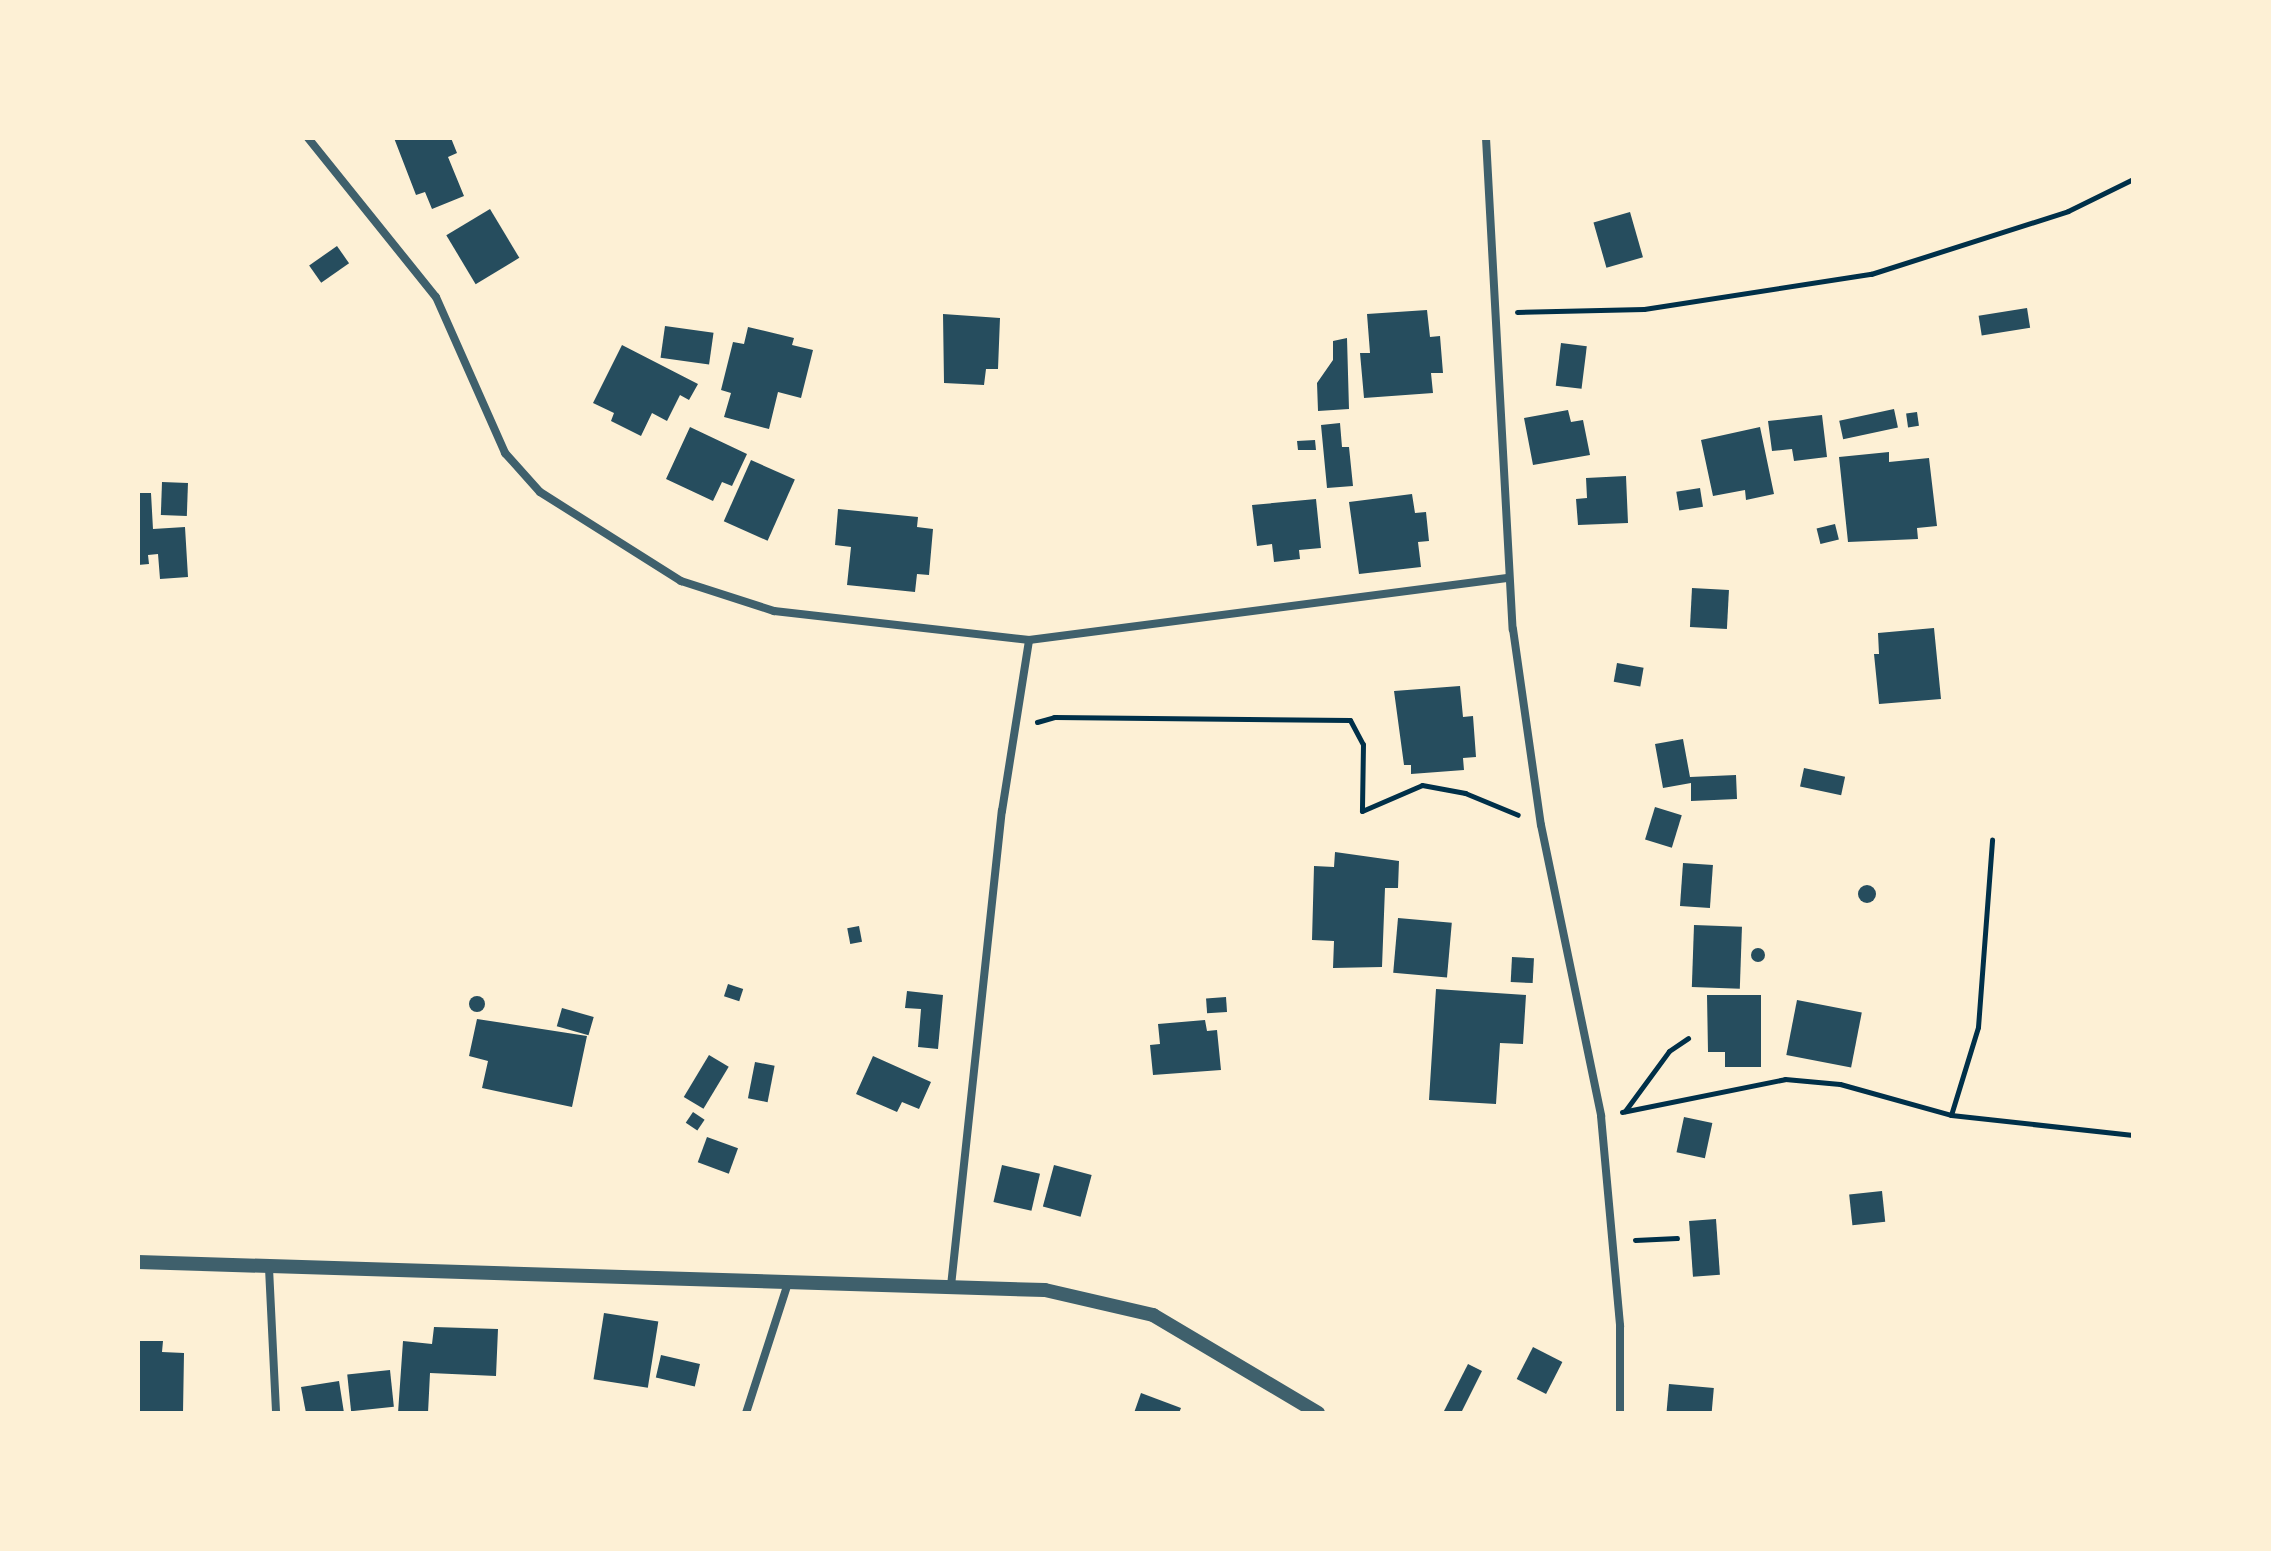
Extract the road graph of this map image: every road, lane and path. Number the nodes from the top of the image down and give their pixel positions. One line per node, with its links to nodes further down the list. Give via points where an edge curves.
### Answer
1 (308, 138): 6 (street, via 436,297 505,453 540,492 681,581 774,611)
2 (1486, 138): 4 (street)
3 (2133, 179): 4 (path, via 2068,211 1871,274 1644,309)
4 (1492, 313): 5 (street)
5 (1509, 578): 6 (street); 8 (street)
6 (1029, 640): 7 (street)
7 (1014, 730): 8 (path, via 1054,717 1350,720 1363,744 1362,811 1422,785 1465,793); 20 (street)
8 (1541, 825): 13 (street)
9 (1992, 840): 12 (path, via 1978,1027)
10 (1688, 1038): 11 (path, via 1669,1051)
11 (1624, 1112): 12 (path, via 1785,1079 1840,1084); 13 (path)
12 (1951, 1115): 14 (path)
13 (1601, 1116): 16 (street)
14 (2133, 1135)
15 (1677, 1238): 16 (path)
16 (1614, 1240): 24 (street)
17 (138, 1262): 18 (street)
18 (269, 1268): 19 (street); 21 (street)
19 (787, 1286): 20 (street); 22 (street)
20 (951, 1286): 23 (street, via 1045,1290 1153,1315)
21 (276, 1413)
22 (746, 1413)
23 (1318, 1413)
24 (1620, 1413)

